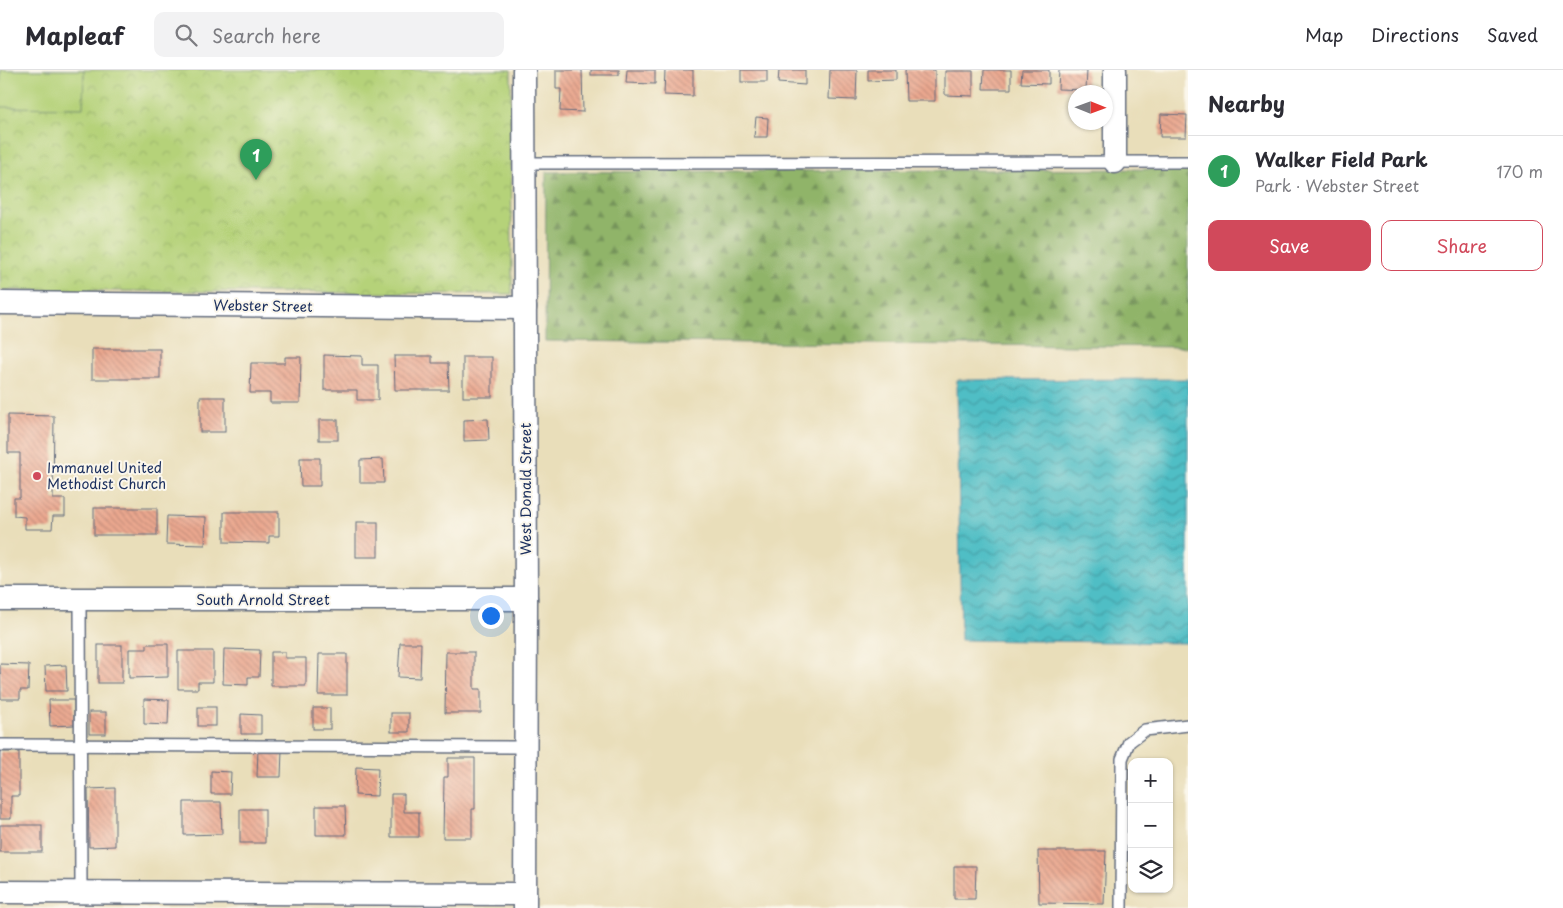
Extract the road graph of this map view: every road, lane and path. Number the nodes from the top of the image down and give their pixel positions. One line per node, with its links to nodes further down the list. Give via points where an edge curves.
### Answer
1 (524, 70): 5 (street, West Donald Street)
2 (1115, 70): 3 (street)
3 (1115, 162): 4 (lane); 5 (lane)
4 (1188, 162)
5 (525, 163): 7 (street, West Donald Street)
6 (0, 303): 7 (street, Webster Street)
7 (525, 308): 9 (street, West Donald Street)
8 (0, 599): 10 (street, South Arnold Street)
9 (526, 599): 10 (street, South Arnold Street); 14 (street, West Donald Street)
10 (80, 600): 13 (lane)
11 (1188, 725): 18 (lane, via 1145,730 1129,742 1122,760)
12 (0, 745): 13 (lane)
13 (80, 745): 14 (lane); 16 (lane)
14 (526, 747): 17 (street, West Donald Street)
15 (0, 892): 16 (street)
16 (81, 893): 17 (street)
17 (525, 901)
18 (1121, 908)

